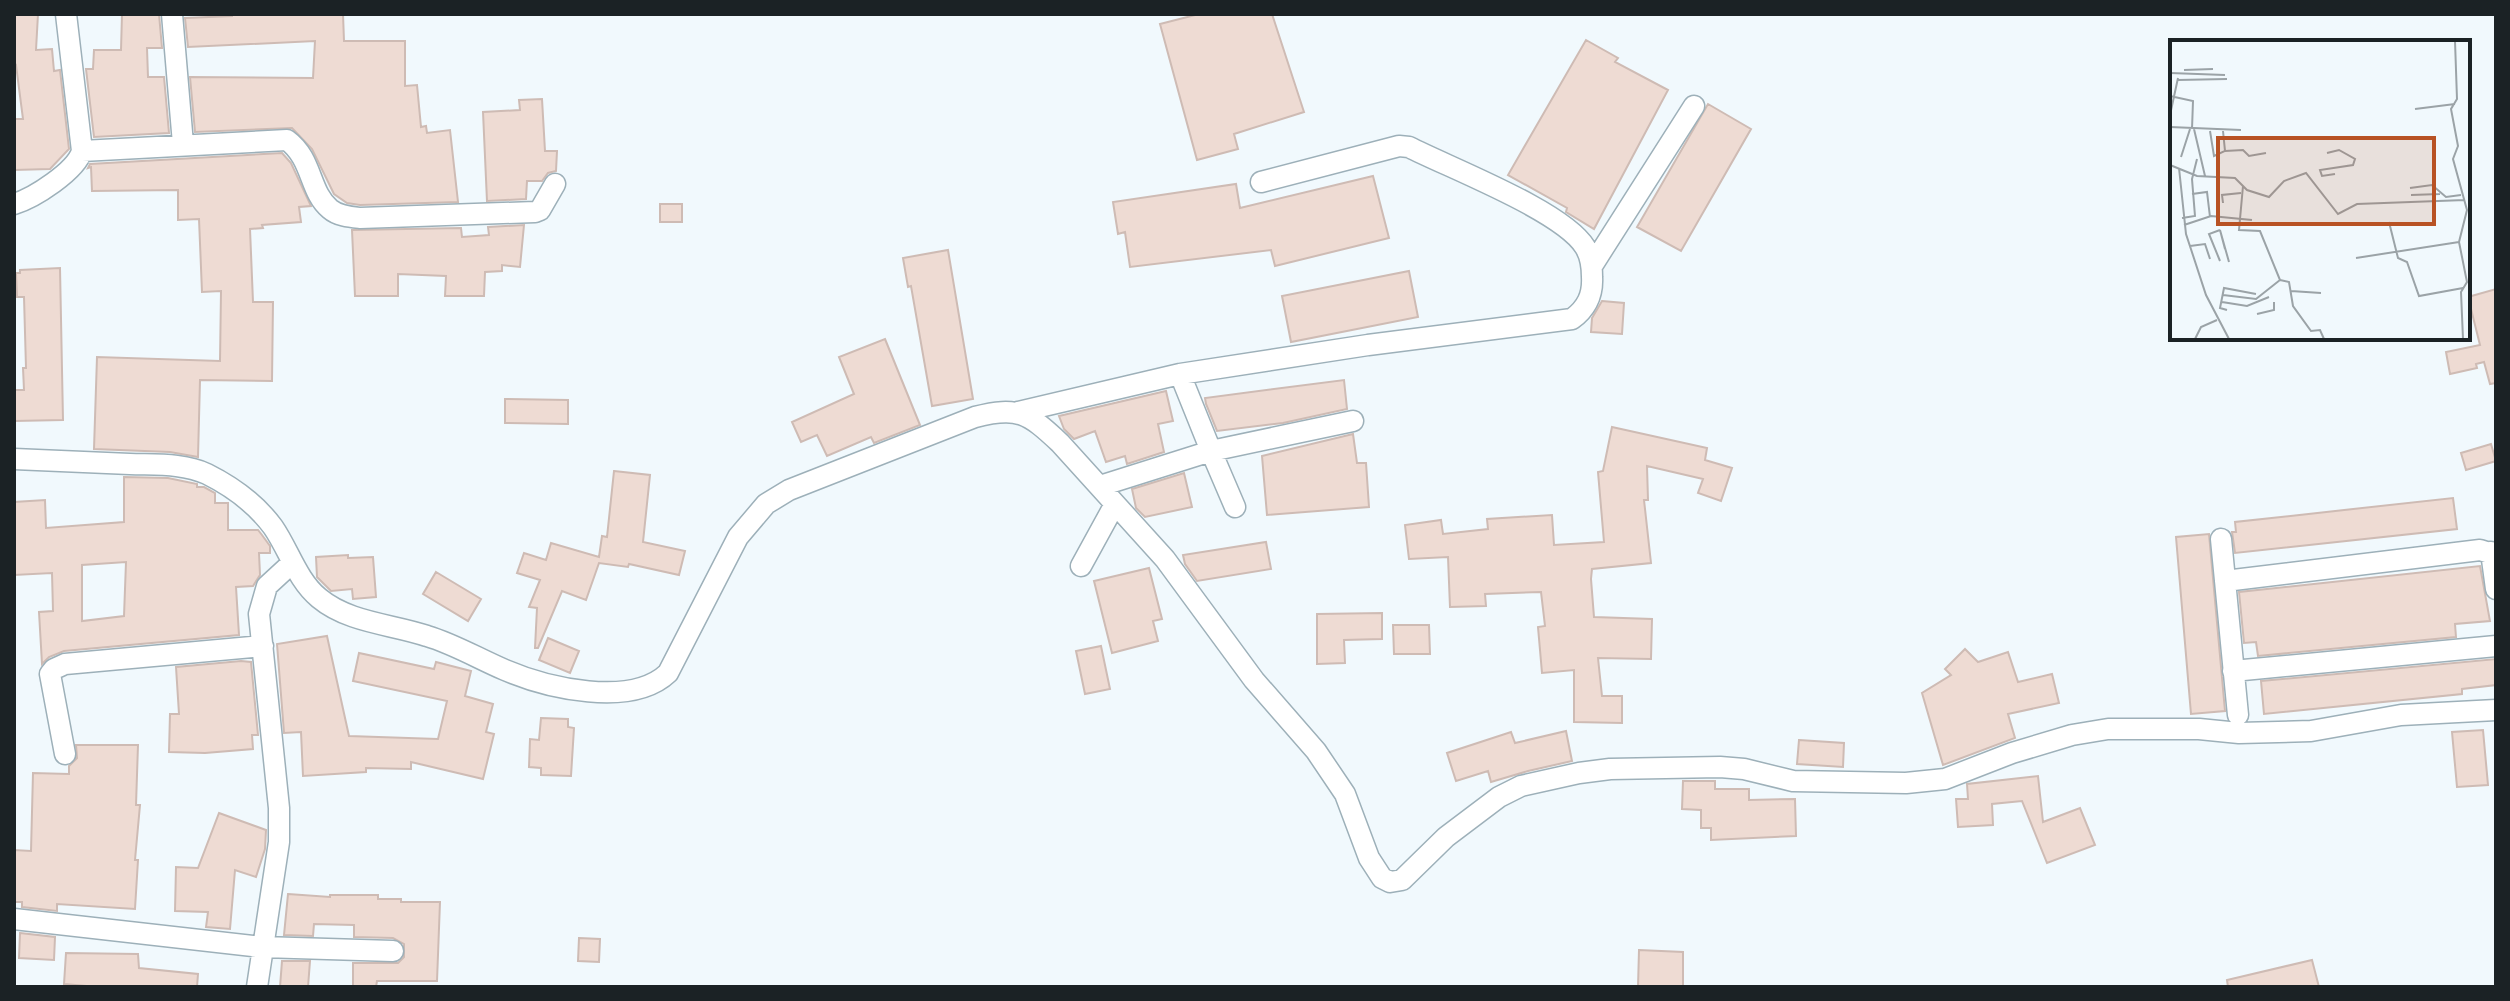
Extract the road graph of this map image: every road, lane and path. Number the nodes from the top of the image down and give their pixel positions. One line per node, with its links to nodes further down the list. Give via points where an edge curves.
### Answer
1 (66, 14): 5 (street)
2 (172, 14): 4 (street)
3 (1694, 106): 9 (street)
4 (183, 144): 5 (street); 7 (street, via 287,140 299,149 329,209 360,218 535,212)
5 (82, 151): 8 (street, via 75,164 42,190)
6 (1261, 182): 9 (street, via 1409,147 1542,210 1586,247)
7 (555, 184)
8 (14, 204)
9 (1592, 266): 10 (street, via 1589,300 1572,319)
10 (1180, 374): 11 (street); 13 (street)
11 (1018, 412): 15 (street, via 1042,426); 20 (street, via 987,414 789,490 755,514 738,537 668,673 658,682 619,691 590,693 551,684 430,636 356,618 316,596)
12 (1353, 421): 13 (street)
13 (1211, 451): 15 (street); 17 (street)
14 (14, 459): 20 (street, via 176,466 204,472 239,492 273,526)
15 (1100, 486): 16 (street)
16 (1115, 504): 21 (street); 27 (street, via 1165,559 1254,680 1316,751 1345,794 1369,858 1390,882 1402,880 1446,837 1499,797 1521,786 1579,773 1709,767 1793,781 1906,783 1945,779 2012,753 2108,729 2311,731 2401,715)
17 (1235, 507)
18 (2221, 539): 22 (street)
19 (2494, 554): 22 (street, via 2480,550); 23 (street)
20 (292, 563): 24 (street, via 263,596)
21 (1081, 566)
22 (2225, 581): 26 (street)
23 (2496, 589)
24 (263, 646): 29 (street, via 54,669 50,674); 31 (street, via 279,842)
25 (2496, 646): 26 (street)
26 (2233, 671): 28 (street)
27 (2496, 710)
28 (2238, 715)
29 (65, 754)
30 (14, 919): 31 (street)
31 (262, 947): 32 (street); 33 (street)
32 (393, 951)
33 (257, 987)

